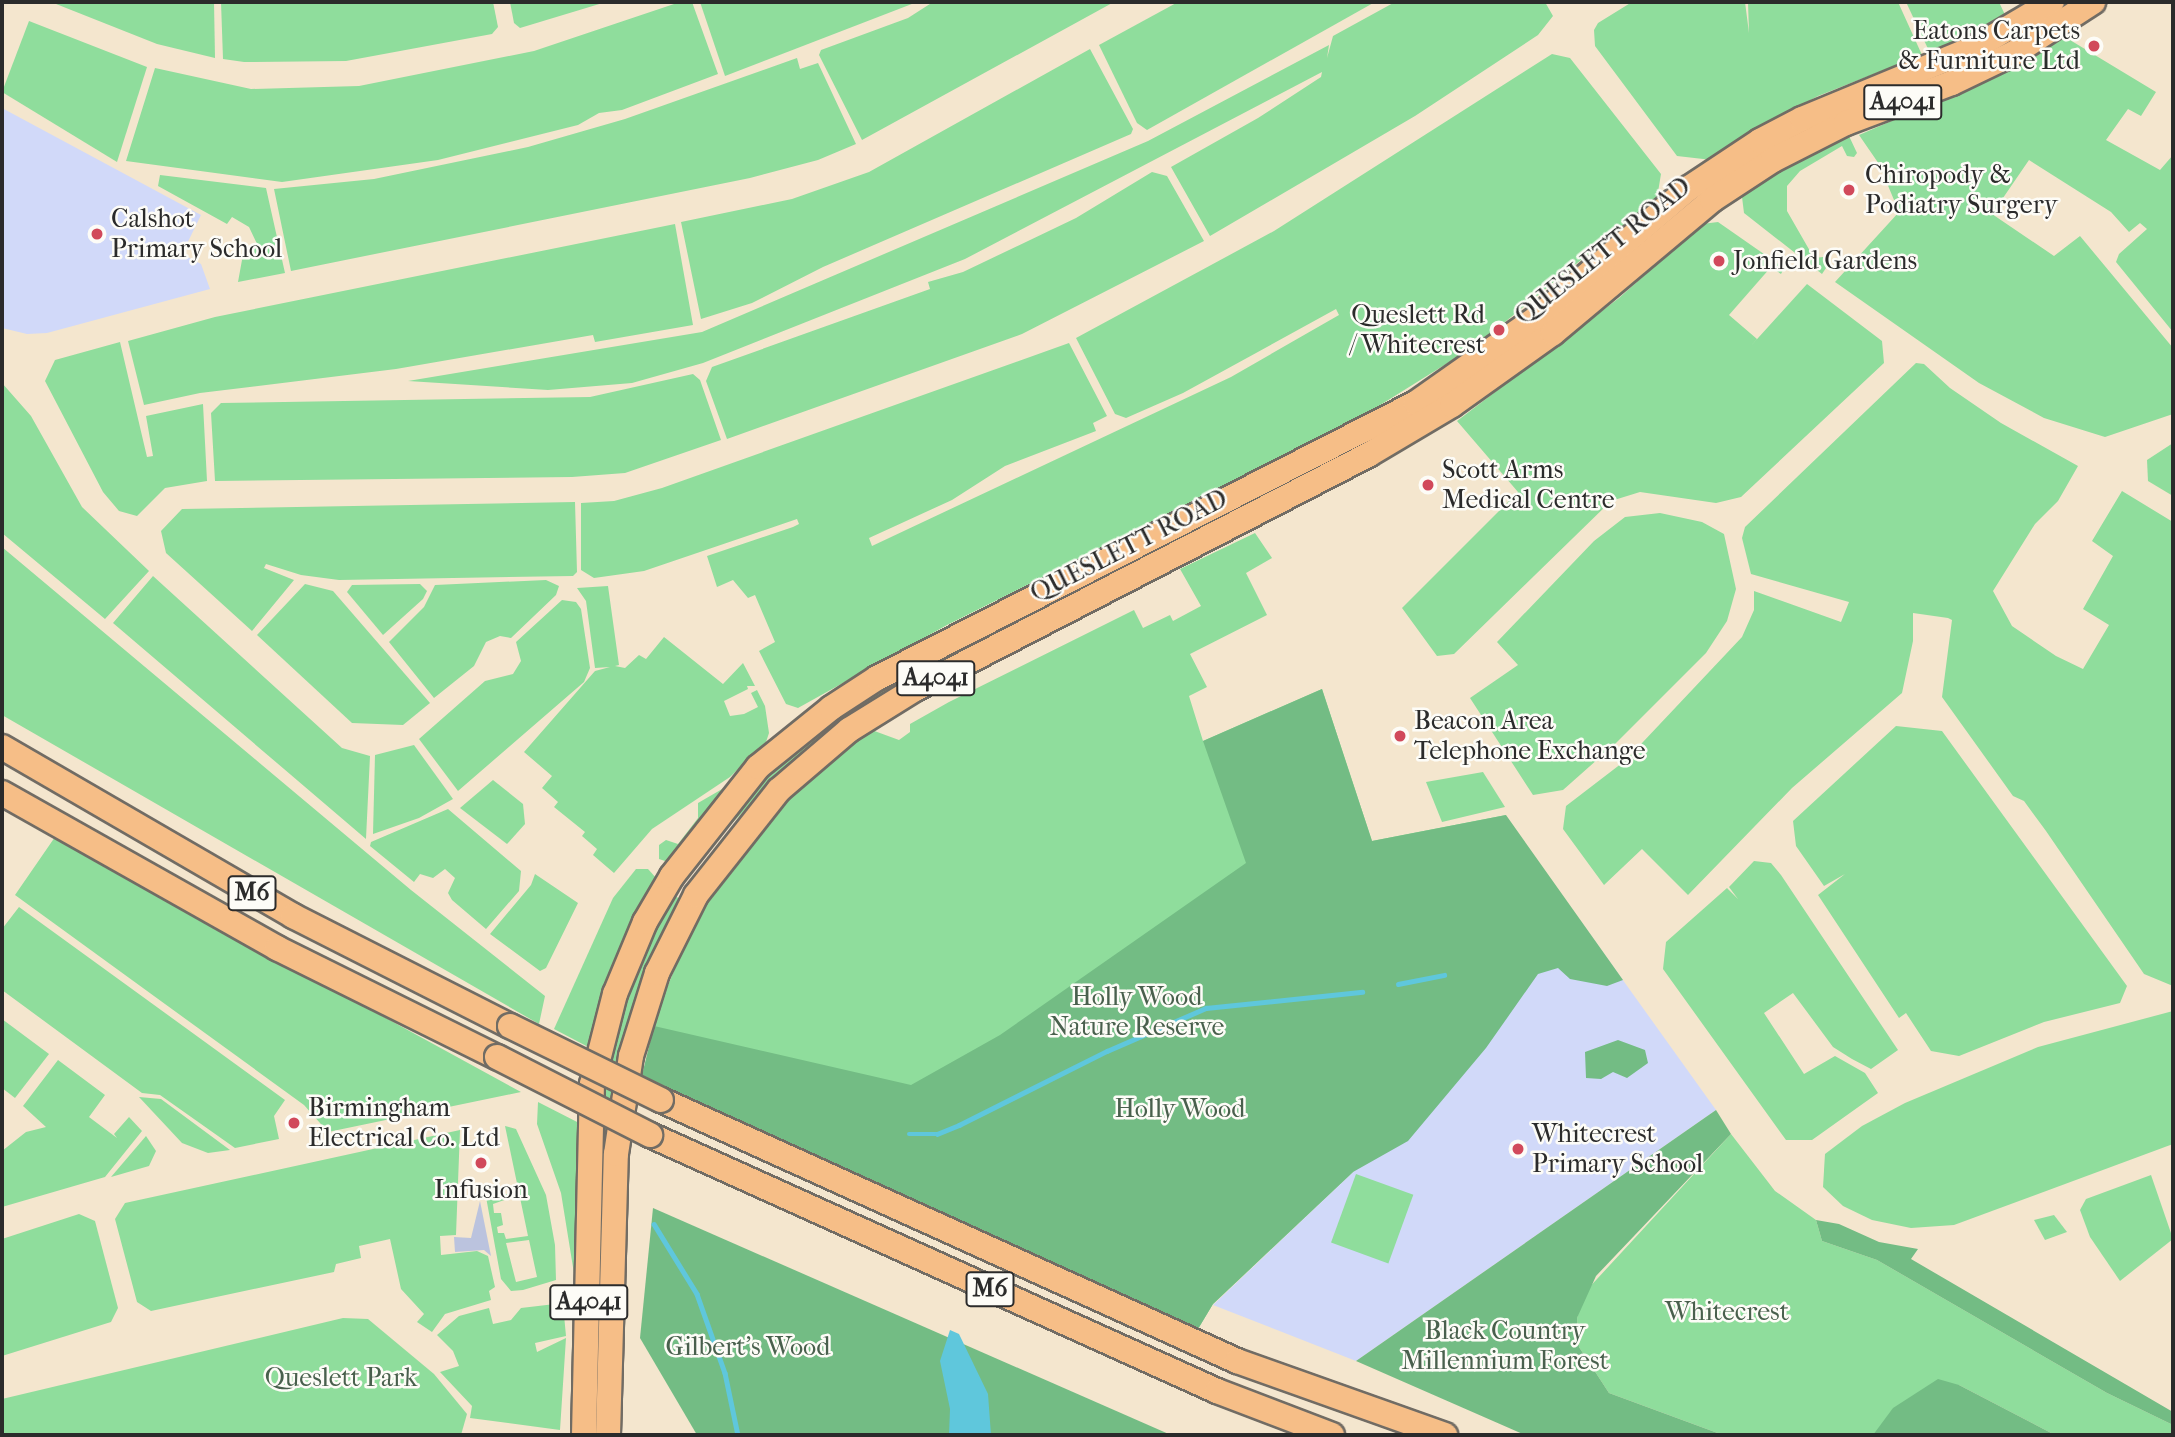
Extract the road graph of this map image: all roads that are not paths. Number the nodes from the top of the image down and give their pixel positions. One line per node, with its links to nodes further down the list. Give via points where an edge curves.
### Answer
1 (2093, 2): 2 (highway, QUESLETT ROAD / A4041)
2 (2053, 10): 3 (highway, QUESLETT ROAD / A4041, via 2005,57 1810,140 1747,176 1553,333 1452,405)
3 (1303, 475): 4 (highway, QUESLETT ROAD / A4041); 5 (highway, QUESLETT ROAD / A4041)
4 (1130, 549): 5 (highway); 8 (highway, QUESLETT ROAD / A4041, via 926,652 831,708 758,767 671,876 645,922 615,995 592,1084)
5 (1140, 573): 9 (highway, QUESLETT ROAD / A4041, via 915,688 849,730 779,790 696,895 645,1007 621,1106 615,1168)
6 (2, 747): 11 (highway, M6, bridge, via 293,916 661,1100 1237,1361)
7 (2, 793): 10 (highway, M6, bridge, via 277,948 650,1135 1205,1385)
8 (584, 1435)
9 (608, 1435)
10 (1332, 1435)
11 (1445, 1435)

